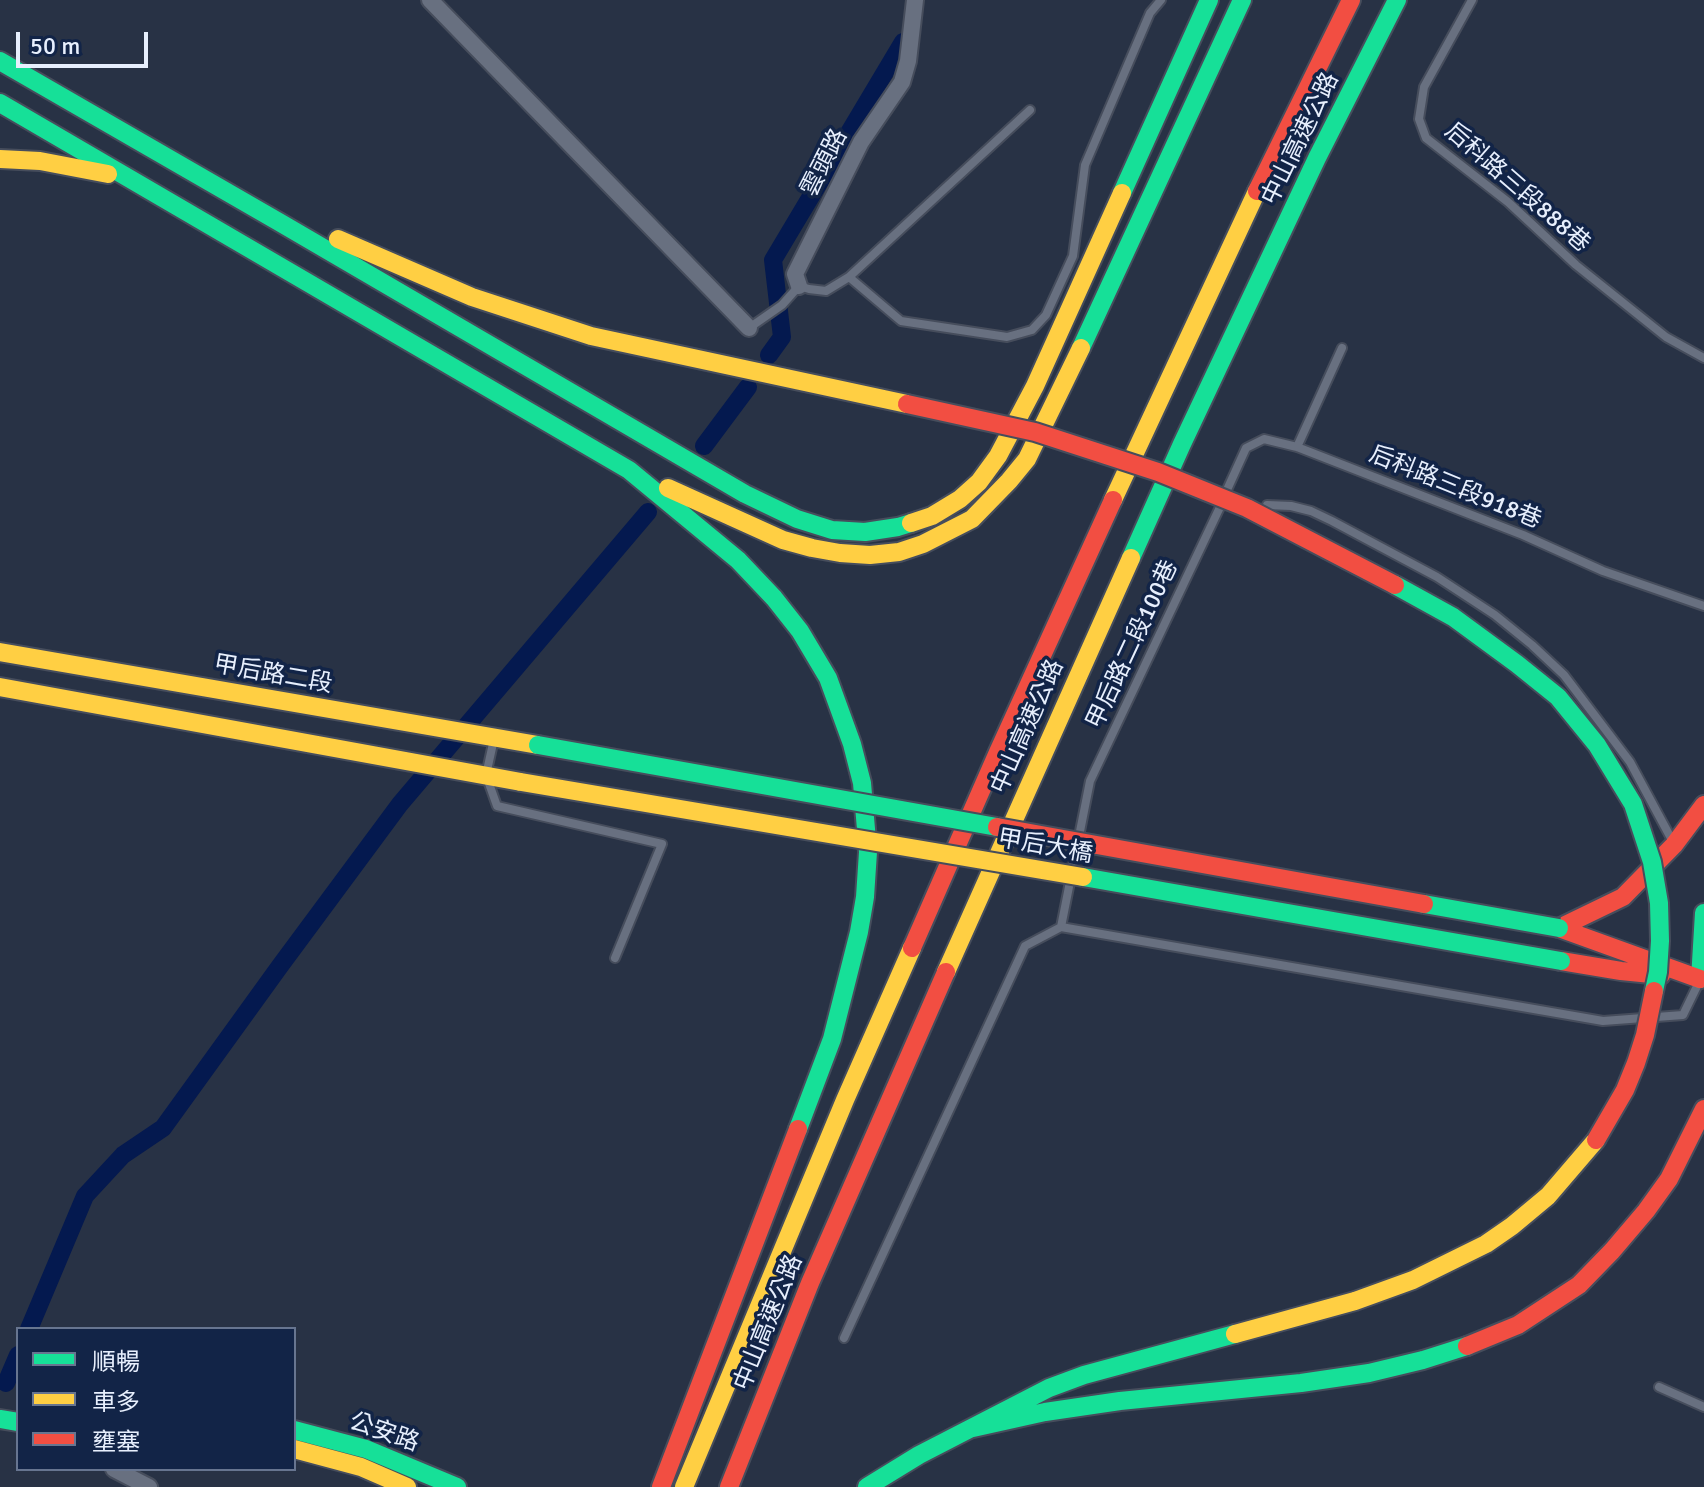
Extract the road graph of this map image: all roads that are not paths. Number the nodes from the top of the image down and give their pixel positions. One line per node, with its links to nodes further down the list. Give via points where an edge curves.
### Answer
1 (430, 0): 17 (street)
2 (915, 0): 16 (street, 雲頭路, via 902,82 861,142 795,274)
3 (1161, 0): 15 (lane, via 1150,13 1085,165 1073,256 1046,315 1032,330 1007,337 901,321)
4 (1209, 0): 14 (main road, via 1035,386 998,456 960,499 898,527 832,530 745,494)
5 (1242, 0): 21 (main road, via 1027,459 972,519 899,552 840,553 783,540)
6 (1351, 0): 48 (main road, 中山高速公路, via 1138,444 998,752)
7 (1397, 0): 49 (main road, 中山高速公路, via 1182,444 1033,774 810,1283)
8 (1472, 0): 19 (lane, 后科路三段888巷, via 1424,87 1419,119 1426,138 1666,337)
9 (0, 61): 14 (main road)
10 (0, 103): 13 (main road)
11 (1030, 110): 15 (lane)
12 (0, 159): 13 (main road, via 40,161)
13 (125, 178): 21 (main road)
14 (279, 222): 22 (main road, bridge, via 344,240 472,297 591,336 1035,432 1158,472)
15 (849, 277): 16 (lane, via 826,291)
16 (799, 286): 17 (lane, 雲頭路)
17 (749, 328)
18 (1342, 348): 20 (lane)
19 (1704, 358)
20 (1297, 447): 22 (lane, 后科路三段918巷, via 1264,439 1246,448); 23 (lane, 后科路三段918巷, via 1603,571)
21 (629, 470): 47 (main road, via 738,560 800,631 828,678 852,744 868,852 859,932 832,1039)
22 (1229, 503): 30 (lane, via 1311,511 1437,577 1495,615 1564,675 1630,762); 32 (lane, 甲后路二段100巷, via 1090,781); 40 (main road, bridge, via 1442,611 1558,697 1597,745 1633,804 1652,862 1660,941 1653,1002 1625,1090 1596,1140 1548,1196 1486,1244 1355,1301 1084,1375)
23 (1704, 606)
24 (0, 652): 26 (main road, 甲后路二段)
25 (0, 687): 28 (main road)
26 (494, 738): 27 (main road, 甲后路二段); 28 (lane)
27 (538, 745): 33 (main road, 甲后大橋, bridge)
28 (486, 775): 34 (lane, via 497,806 662,844); 35 (main road, 甲后大橋, bridge, via 1561,961)
29 (1704, 805): 30 (main road)
30 (1674, 845): 33 (main road, via 1623,897)
31 (1704, 913): 35 (main road)
32 (1061, 927): 35 (lane, via 1603,1021 1683,1015); 37 (lane, via 1025,946)
33 (1559, 928): 35 (main road)
34 (615, 958)
35 (1702, 980)
36 (1704, 1109): 40 (main road, via 1669,1179 1638,1221 1579,1285 1518,1325 1423,1360 1369,1373 1120,1401)
37 (844, 1338)
38 (1659, 1387): 39 (lane)
39 (1704, 1407)
40 (973, 1428): 50 (main road)
41 (296, 1431): 46 (main road, 公安路, via 366,1449)
42 (296, 1450): 45 (main road, 公安路, via 361,1467)
43 (118, 1471): 44 (street)
44 (149, 1487)
45 (407, 1487)
46 (457, 1487)
47 (661, 1487)
48 (684, 1487)
49 (729, 1487)
50 (867, 1487)

